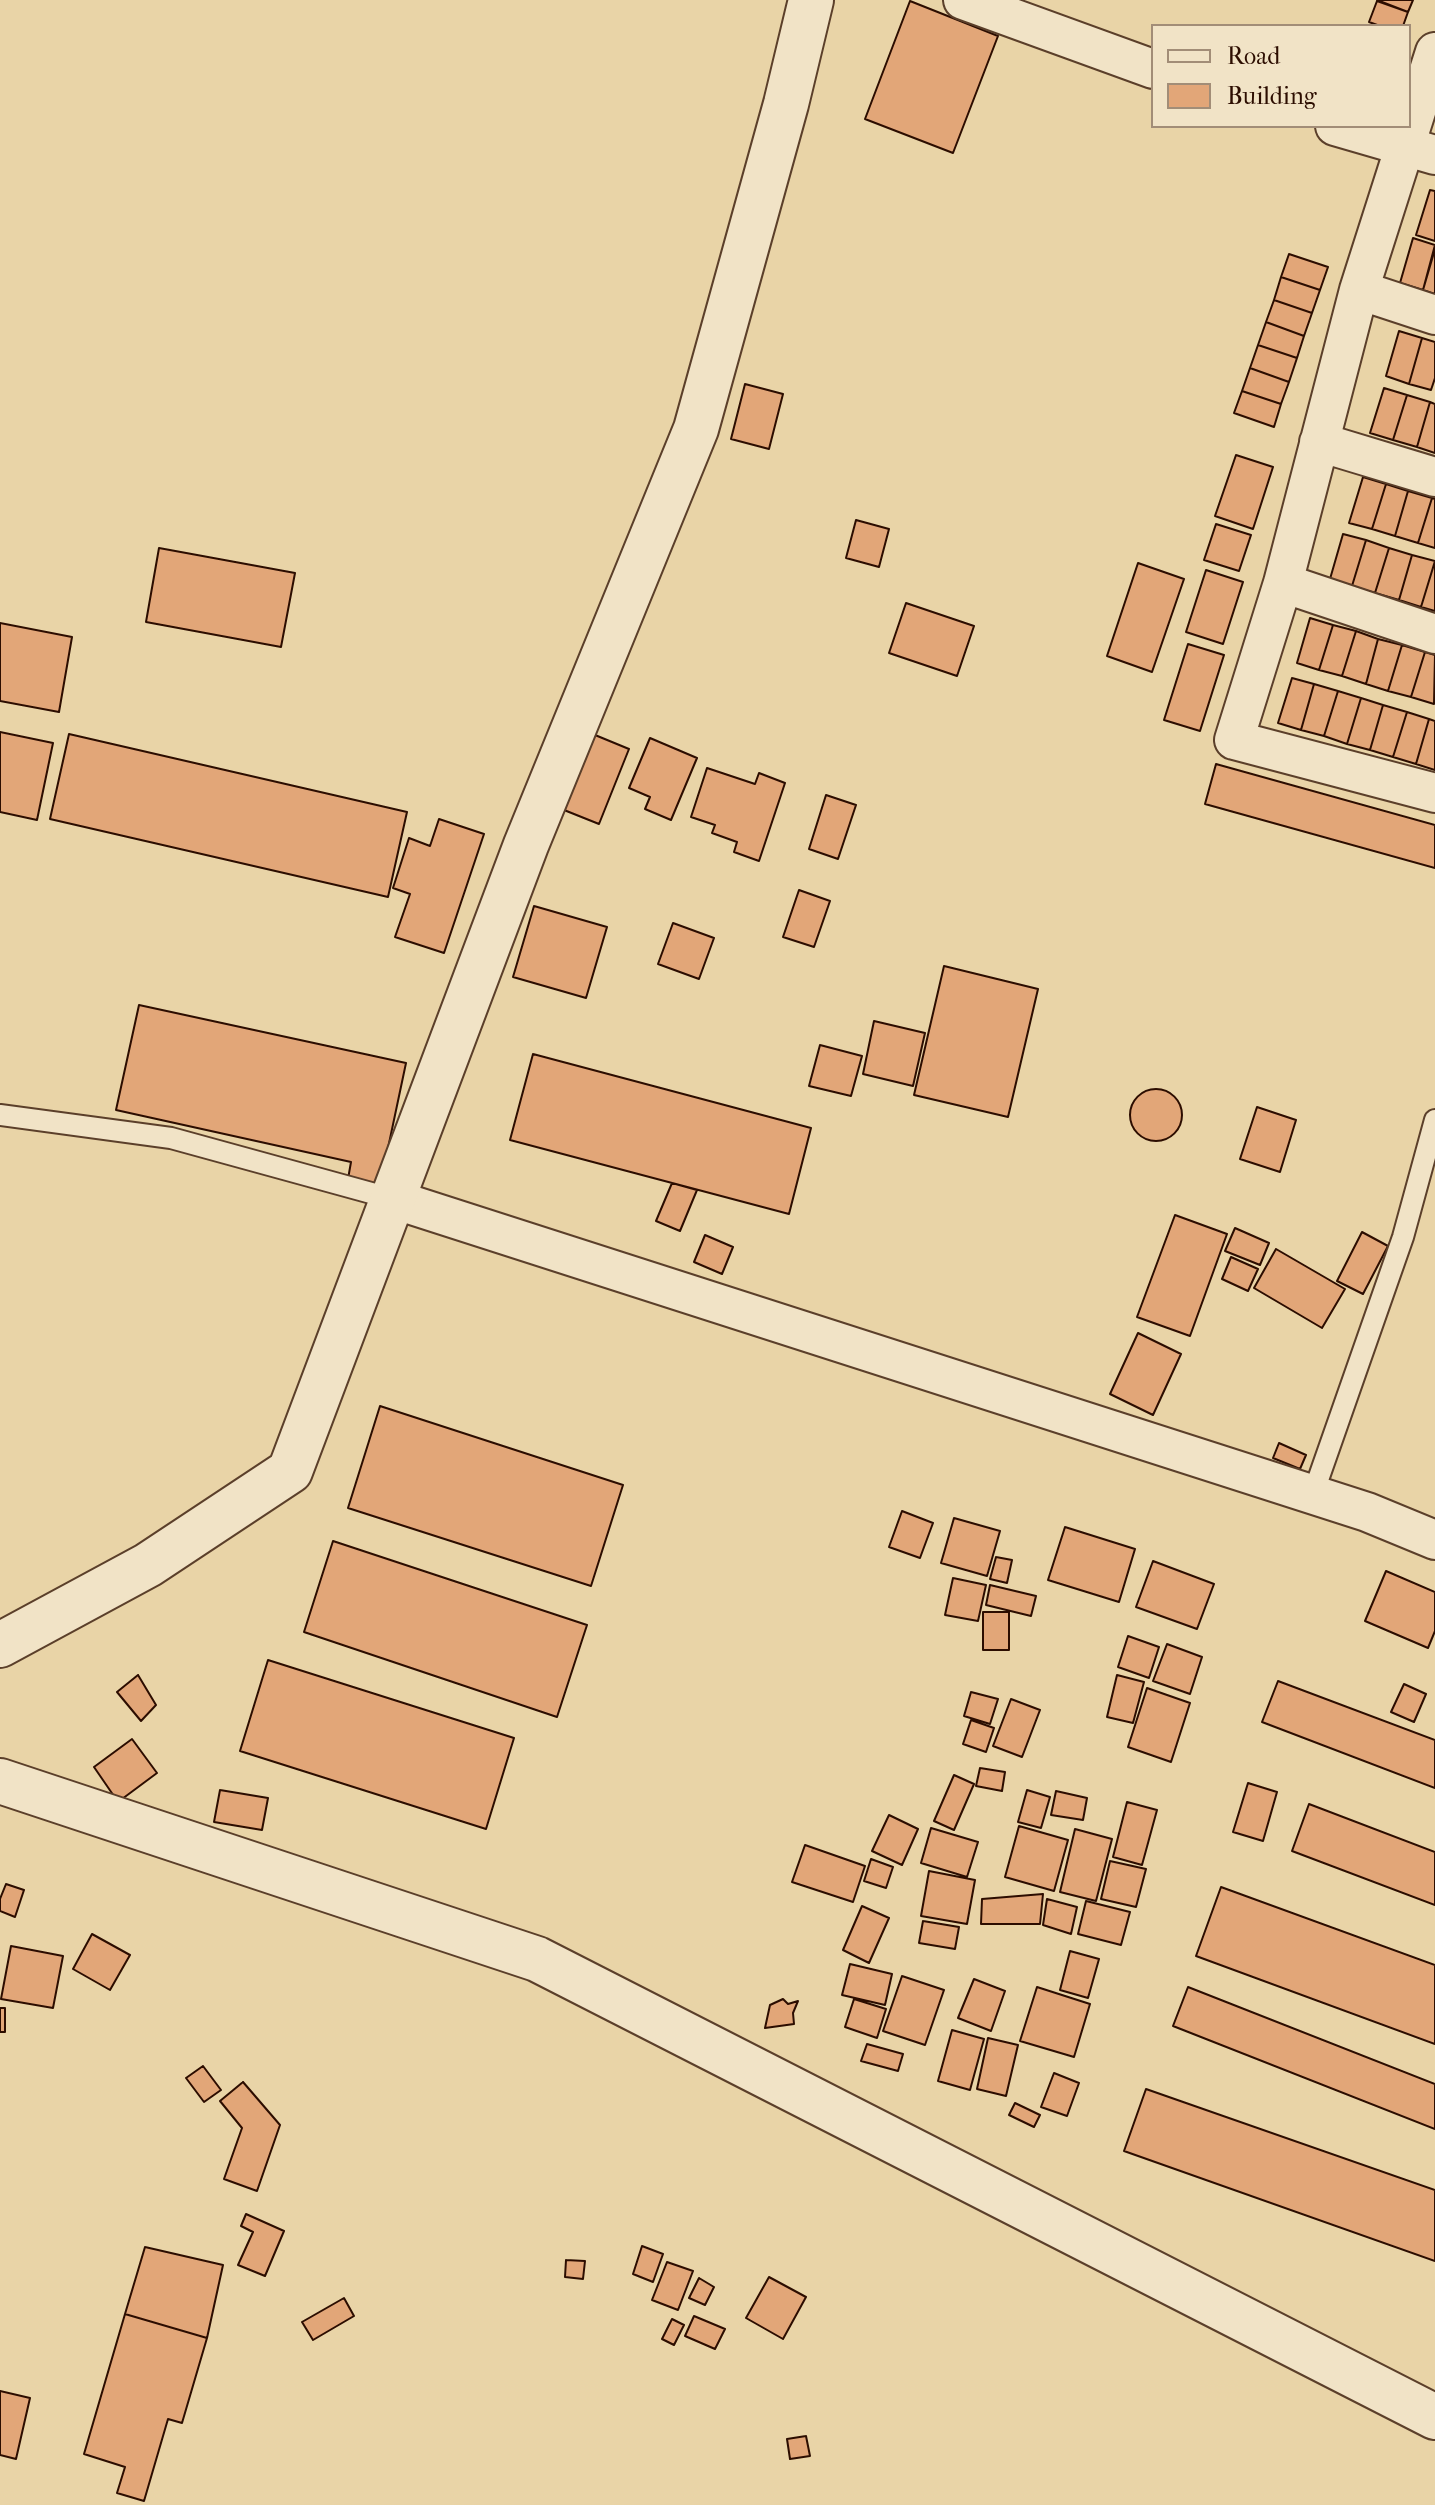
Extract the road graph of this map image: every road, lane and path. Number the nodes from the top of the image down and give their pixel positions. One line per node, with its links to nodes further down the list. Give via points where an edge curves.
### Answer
1 (811, 0): 16 (street, via 696,429 526,845)
2 (963, 0): 4 (street)
3 (1435, 52): 6 (street)
4 (1151, 68)
5 (1342, 128): 6 (street)
6 (1420, 151): 7 (street)
7 (1359, 290): 8 (street); 9 (street)
8 (1435, 315)
9 (1319, 442): 10 (street); 11 (street)
10 (1435, 477)
11 (1283, 583): 12 (street); 13 (street, via 1234,740)
12 (1435, 634)
13 (1435, 793)
14 (0, 1115): 16 (lane, via 171,1138)
15 (1435, 1120): 17 (lane, via 1403,1237)
16 (393, 1199): 17 (street); 19 (street, via 290,1471 148,1565)
17 (1313, 1494): 18 (street)
18 (1435, 1540)
19 (0, 1645)
20 (0, 1781): 21 (street, via 537,1959)
21 (1435, 2417)

